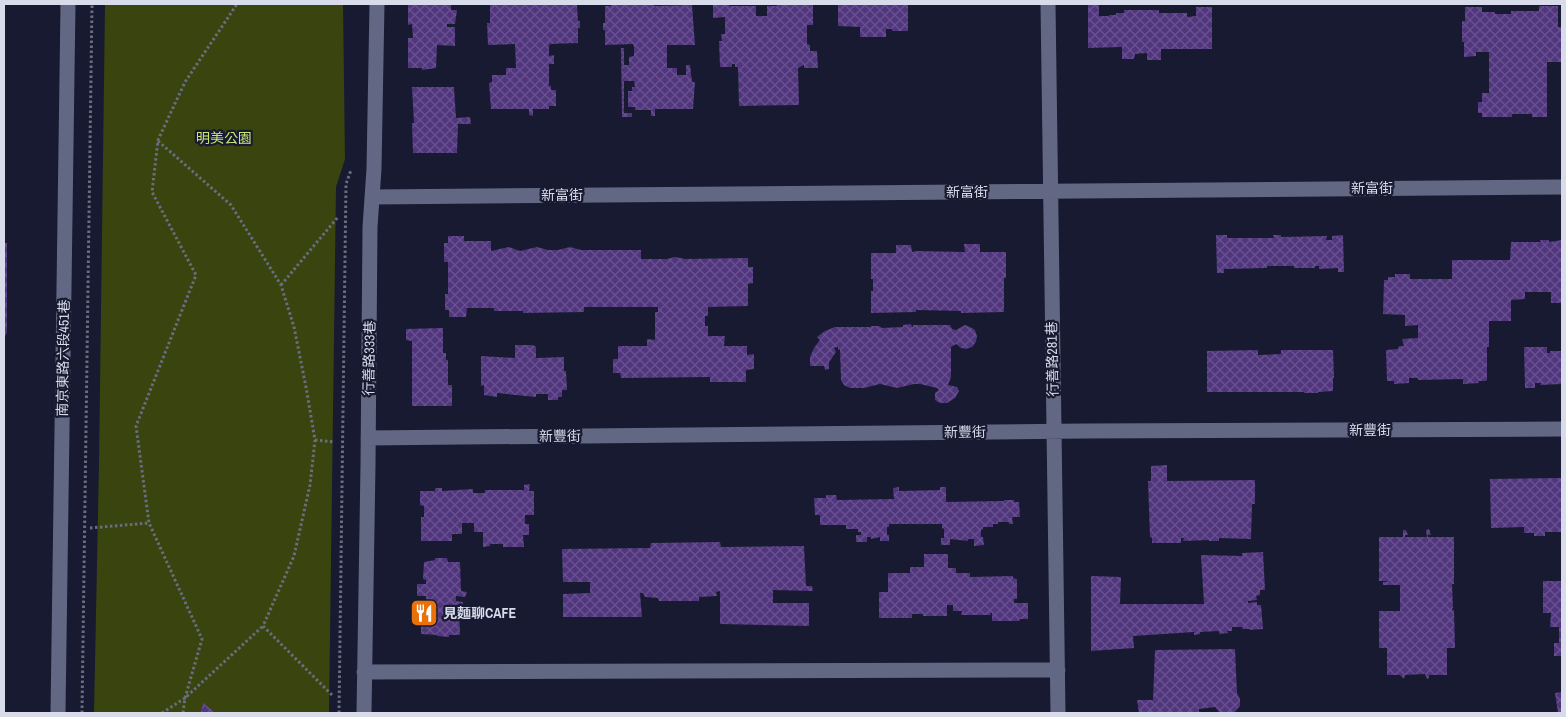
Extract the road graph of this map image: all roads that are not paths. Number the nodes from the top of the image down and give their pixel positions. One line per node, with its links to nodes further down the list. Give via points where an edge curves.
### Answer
1 (68, 4): 12 (street, 南京東路六段451巷)
2 (377, 4): 6 (street, 行善路333巷)
3 (1048, 4): 5 (street, 行善路281巷)
4 (1562, 187): 5 (street, 新富街)
5 (1050, 191): 6 (street, 新富街); 8 (street, 行善路281巷)
6 (373, 197): 9 (street, 行善路333巷)
7 (1562, 430): 8 (street, 新豐街)
8 (1053, 431): 9 (street, 新豐街); 10 (street, 行善路281巷)
9 (368, 438): 11 (street, 行善路333巷)
10 (1058, 670): 11 (street); 14 (street, 行善路281巷)
11 (364, 672): 13 (street, 行善路333巷)
12 (58, 713)
13 (364, 713)
14 (1058, 713)

